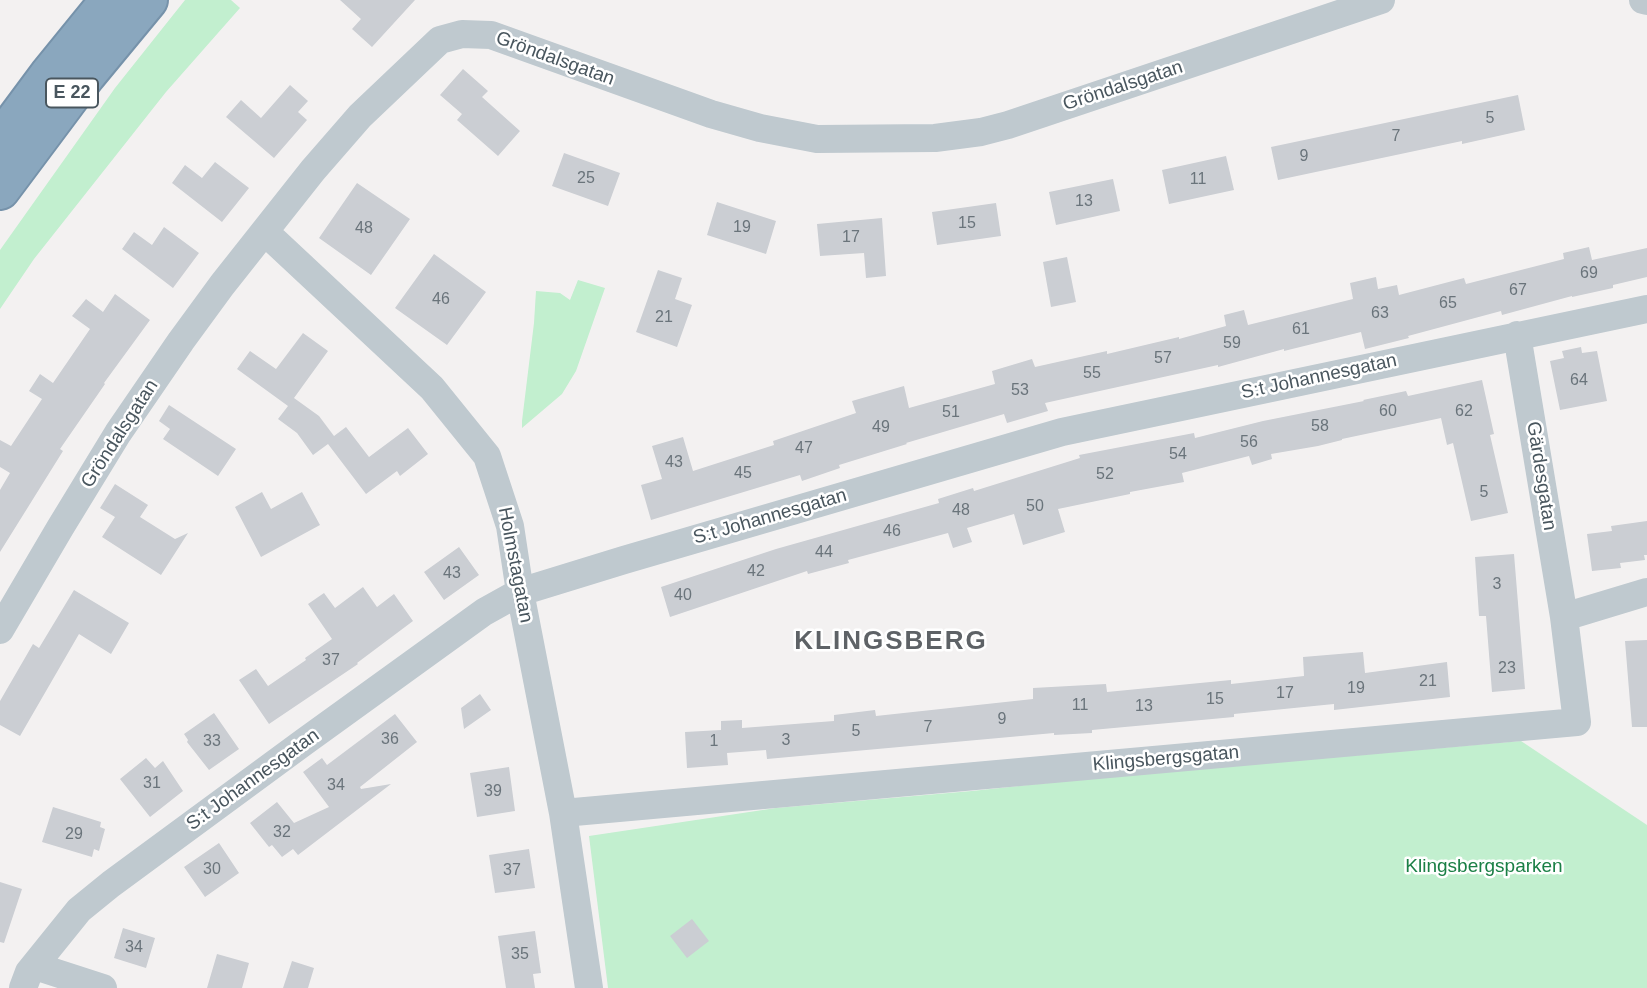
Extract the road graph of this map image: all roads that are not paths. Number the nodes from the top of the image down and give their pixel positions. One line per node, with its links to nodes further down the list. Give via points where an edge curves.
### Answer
1 (110, 0): 4 (highway, E 22)
2 (148, 0): 5 (highway, E 22)
3 (1381, 0): 6 (street, Gröndalsgatan, via 1008,125 935,138 817,139 760,128 647,93 491,35 462,34 440,40 360,116)
4 (0, 141)
5 (0, 190)
6 (265, 232): 9 (street, Holmstagatan, via 432,388 487,456 510,526); 12 (street, Gröndalsgatan, via 118,433)
7 (1647, 309): 8 (street, S:t Johannesgatan)
8 (1517, 335): 9 (street, S:t Johannesgatan, via 1062,432); 11 (street, Gärdesgatan)
9 (520, 592): 13 (street, Holmstagatan); 14 (street, S:t Johannesgatan, via 484,612 111,884 79,910)
10 (1647, 592): 11 (street)
11 (1564, 617): 13 (street, Klingsbergsgatan, via 1577,722)
12 (0, 630)
13 (563, 813): 16 (street, Holmstagatan)
14 (29, 977): 15 (street)
15 (103, 988)
16 (589, 988)

